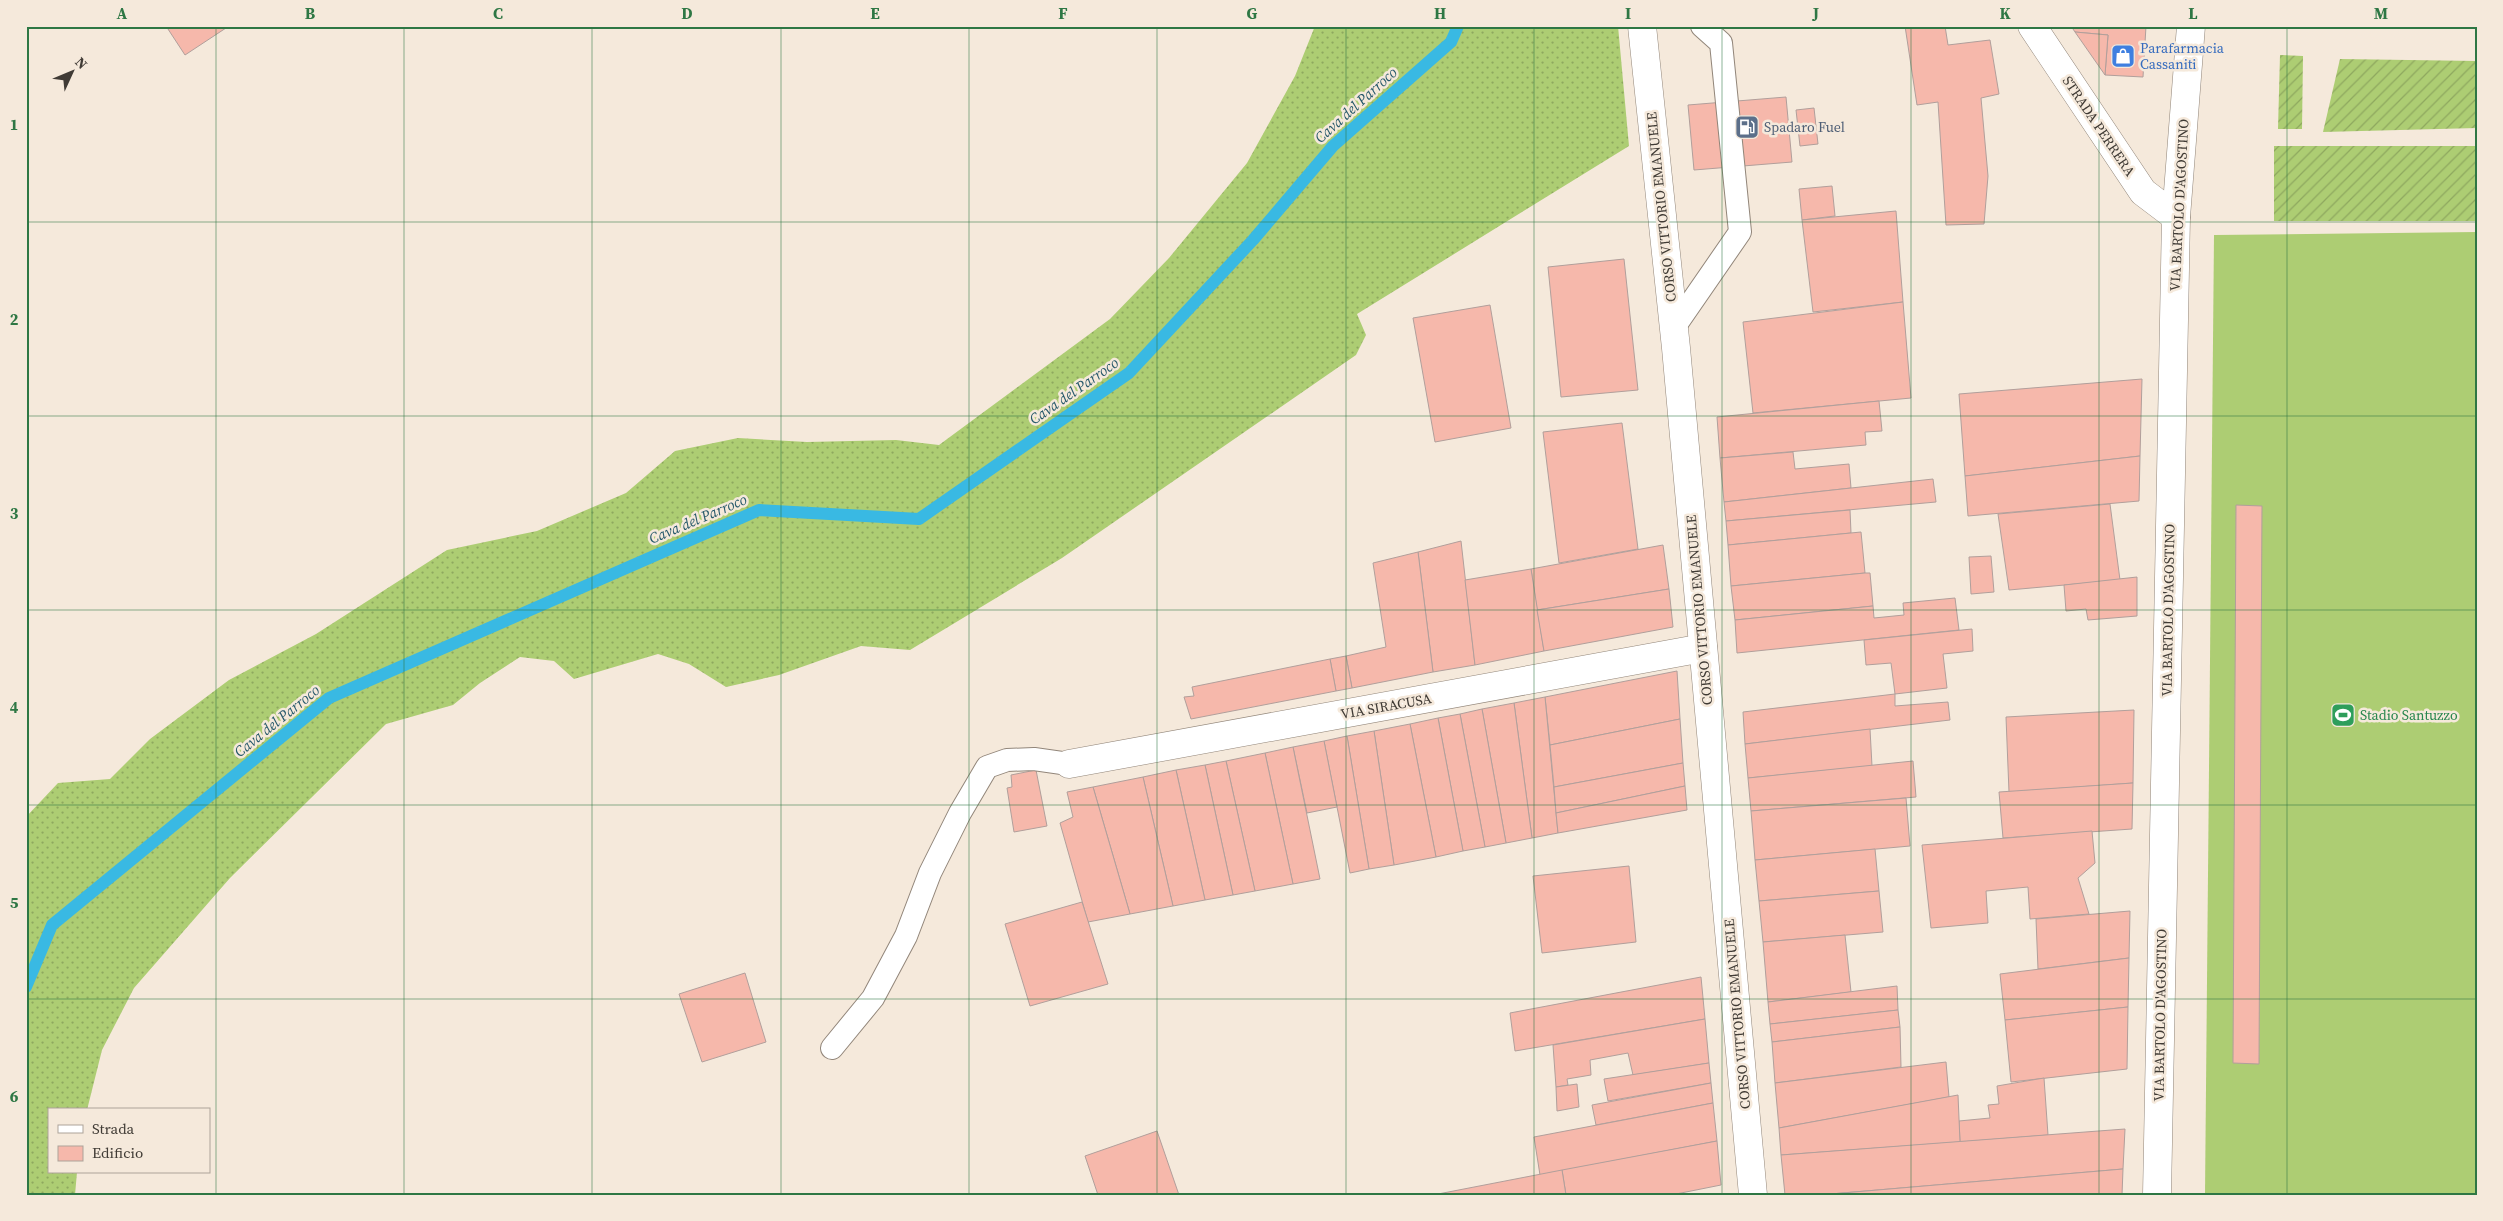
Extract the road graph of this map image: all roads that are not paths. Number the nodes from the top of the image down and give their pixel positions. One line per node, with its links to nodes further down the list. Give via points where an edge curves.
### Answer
1 (1642, 26): 7 (main road, CORSO VITTORIO EMANUELE)
2 (1702, 26): 5 (lane)
3 (2032, 26): 6 (main road, STRADA PERRERA, via 2143,192)
4 (2191, 26): 6 (main road, VIA BARTOLO D'AGOSTINO)
5 (1725, 34): 7 (lane, via 1740,232)
6 (2176, 216): 12 (main road, VIA BARTOLO D'AGOSTINO)
7 (1673, 329): 8 (main road, CORSO VITTORIO EMANUELE)
8 (1703, 648): 9 (main road, VIA SIRACUSA); 11 (main road, CORSO VITTORIO EMANUELE)
9 (1069, 764): 10 (lane, via 1034,759 1007,760 987,767 930,873 906,936 873,998)
10 (832, 1048)
11 (1753, 1195)
12 (2157, 1195)

